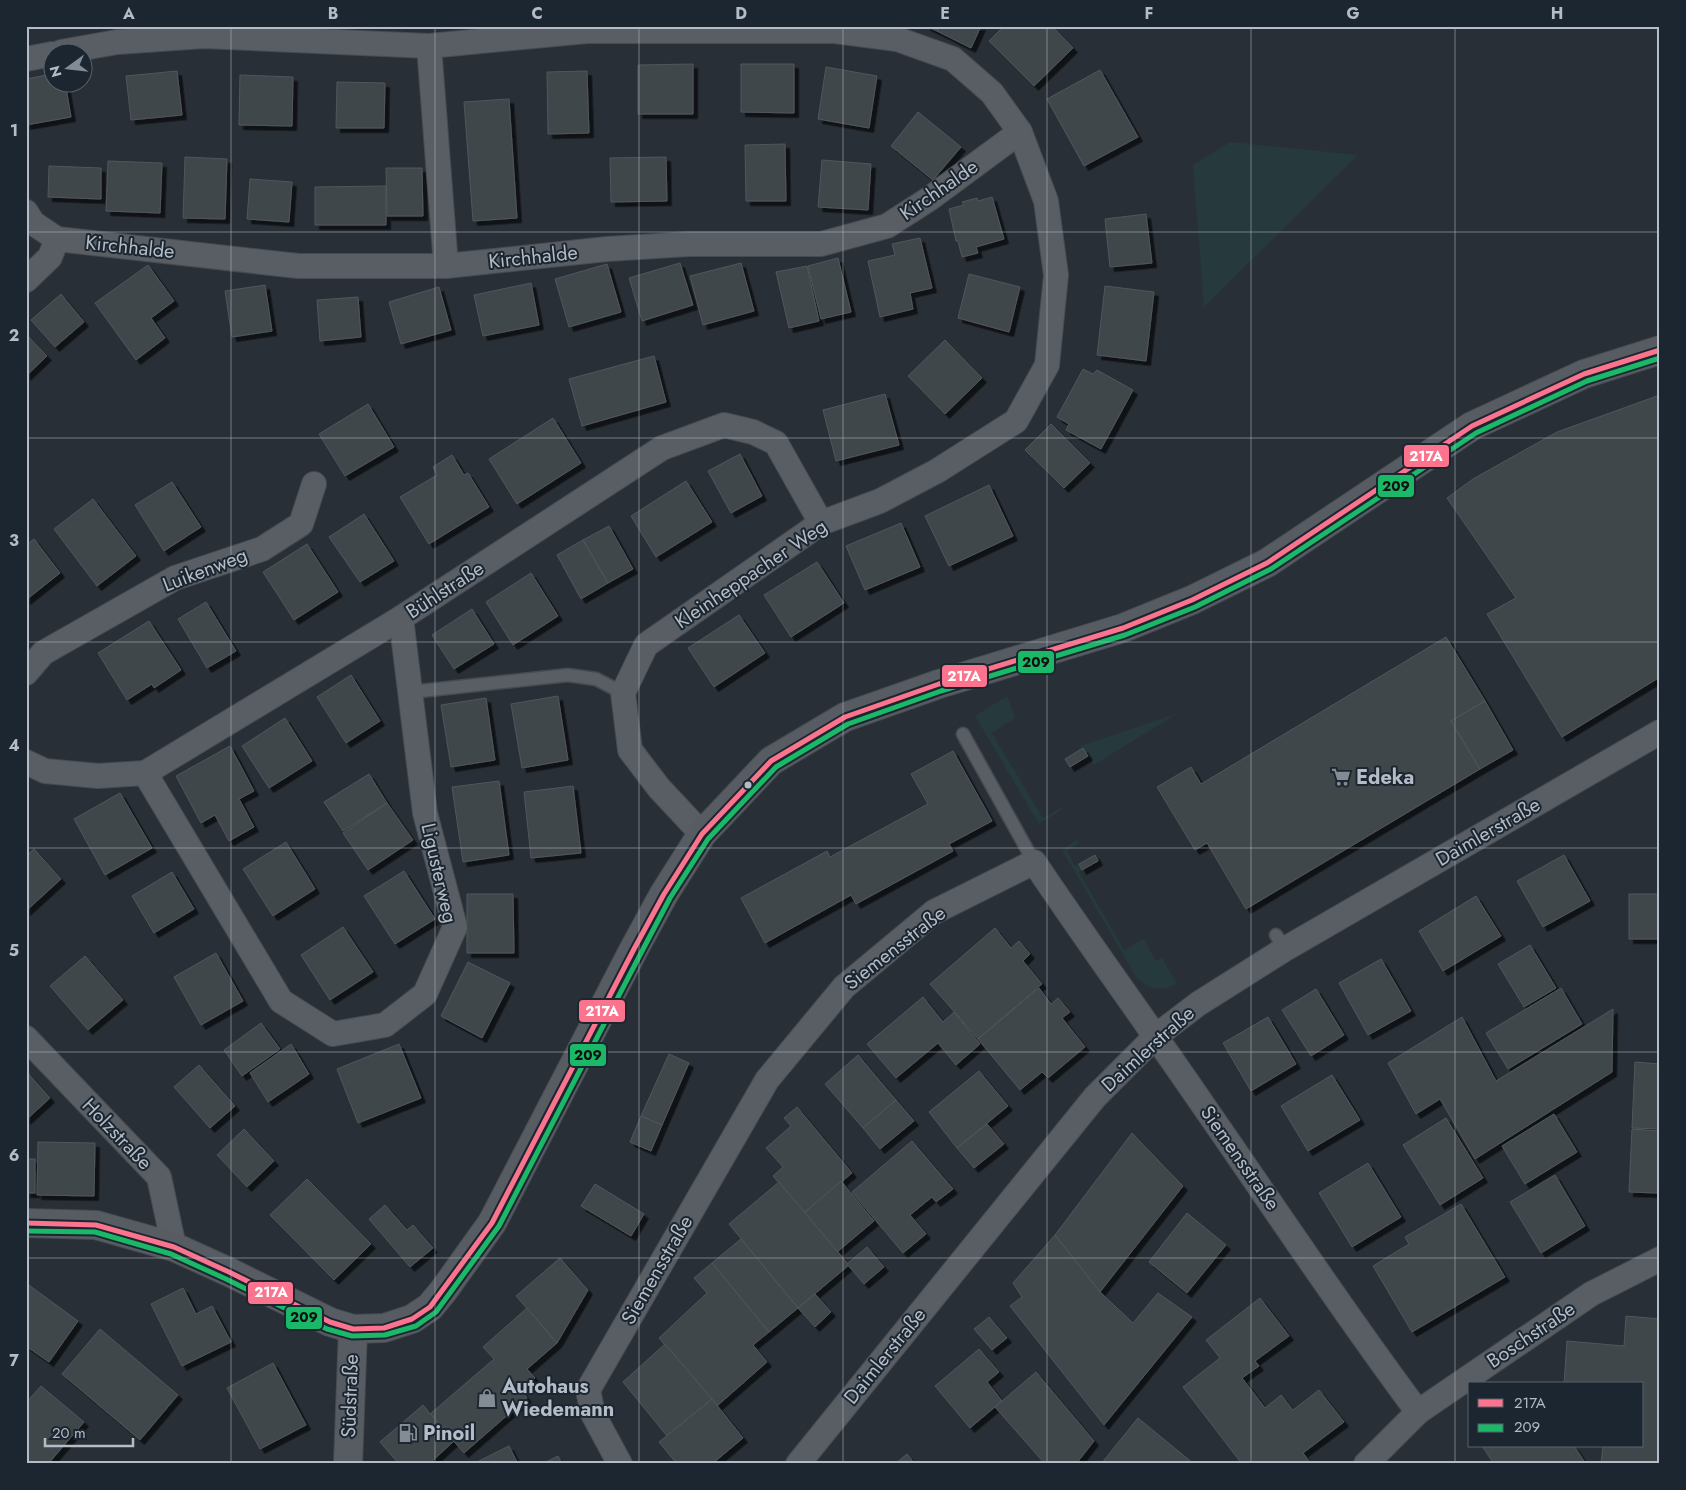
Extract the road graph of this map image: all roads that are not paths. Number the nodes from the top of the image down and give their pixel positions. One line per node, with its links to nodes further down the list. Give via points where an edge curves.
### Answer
1 (588, 28): 3 (street, Kleinheppacher Weg); 6 (street, Kleinheppacher Weg, via 835,31 897,39 953,59 992,93)
2 (92, 46): 3 (street, Kleinheppacher Weg, via 204,36)
3 (429, 46): 9 (street)
4 (42, 56): 5 (street)
5 (26, 59)
6 (1020, 132): 9 (street, Kirchhalde, via 887,226 821,244 690,244 606,249); 13 (street, Kleinheppacher Weg, via 1046,201 1056,275 1047,365 1016,421 937,471 880,501)
7 (26, 212): 8 (street, Kirchhalde, via 34,223)
8 (57, 239): 9 (street, Kirchhalde, via 298,266); 10 (street, via 50,256)
9 (446, 266)
10 (26, 280)
11 (1660, 350): 22 (street, via 1584,374 1472,426 1267,563 1192,600 1123,628 845,717 771,761)
12 (314, 484): 15 (street, Luikenweg, via 301,524 262,548 175,578 43,653)
13 (821, 523): 14 (street, Bühlstraße, via 776,443 753,432 724,425 662,448); 17 (street, Kleinheppacher Weg, via 646,645)
14 (401, 618): 16 (street, Ligusterweg); 21 (street, Bühlstraße)
15 (26, 673)
16 (411, 692): 17 (lane, via 568,675 596,679); 21 (street, Ligusterweg, via 425,813 455,927 425,994 385,1025 332,1034 281,1001)
17 (623, 693): 22 (street, via 630,750 659,788)
18 (1660, 732): 24 (street, Daimlerstraße, via 1280,942)
19 (963, 734): 23 (lane)
20 (26, 762): 21 (street, Bühlstraße, via 45,770 98,776)
21 (145, 773)
22 (702, 834): 29 (street, via 634,949 487,1230 430,1306 412,1319 384,1328)
23 (1034, 862): 24 (street, Siemensstraße); 32 (street, Siemensstraße, via 934,912 844,987 767,1080 588,1390 593,1414)
24 (1156, 1036): 30 (street, Siemensstraße, via 1372,1351); 33 (street, Daimlerstraße, via 1095,1097)
25 (26, 1038): 27 (street, Holzstraße, via 159,1177)
26 (26, 1223): 27 (street, via 96,1225)
27 (174, 1248): 29 (street, via 330,1322)
28 (1660, 1259): 30 (street, Boschstraße, via 1590,1294)
29 (353, 1329): 31 (street, Südstraße)
30 (1418, 1412): 34 (street, Boschstraße)
31 (348, 1464)
32 (620, 1464)
33 (798, 1464)
34 (1366, 1464)

